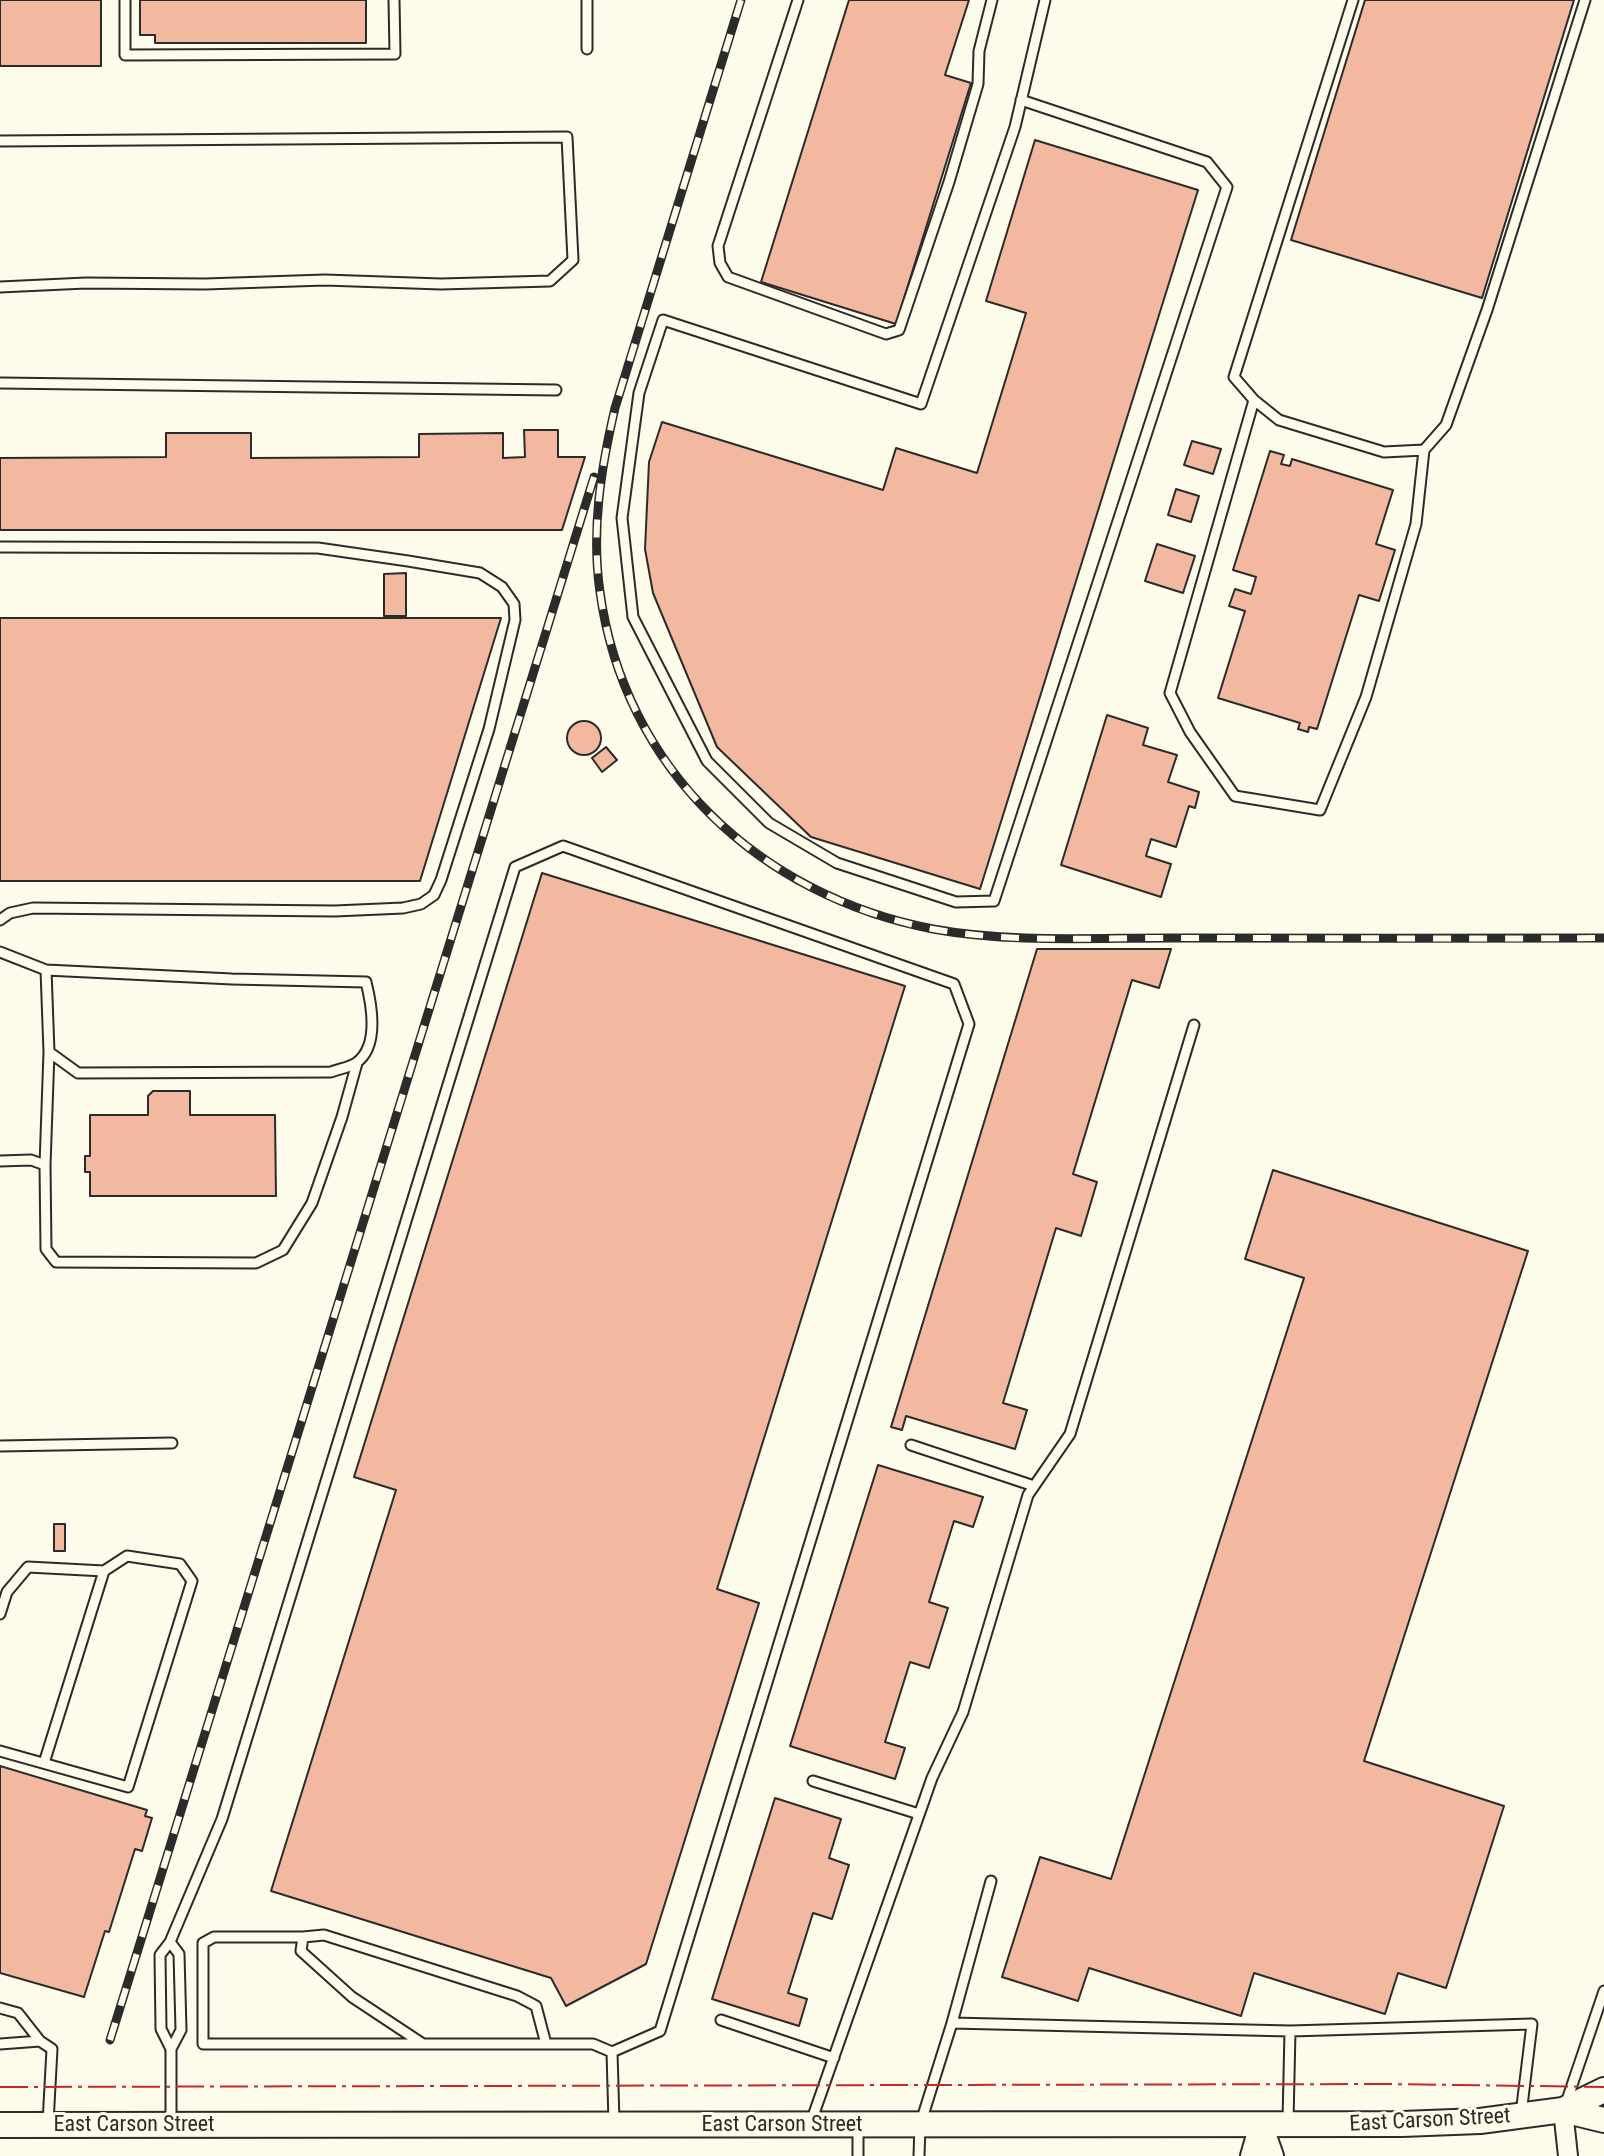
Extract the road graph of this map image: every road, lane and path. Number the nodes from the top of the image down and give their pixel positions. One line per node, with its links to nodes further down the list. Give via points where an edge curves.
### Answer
1 (125, 0): 2 (lane, via 125,55 395,54)
2 (394, 0)
3 (587, 0): 9 (lane)
4 (798, 0): 5 (lane, via 718,246 720,263 728,277 886,334 899,330 949,182 978,84 979,51)
5 (992, 0)
6 (1045, 0): 10 (lane)
7 (1353, 0): 15 (lane, via 1234,377)
8 (1585, 0): 16 (lane, via 1446,425)
9 (587, 49)
10 (1021, 100): 10 (lane, via 921,404 663,320 639,393 622,518 633,617 707,761 769,823 837,863 956,902 994,901 1227,187 1207,162)
11 (0, 141): 12 (lane, via 567,137 573,260 550,281)
12 (0, 287)
13 (0, 383): 14 (lane)
14 (556, 390)
15 (1254, 400): 16 (lane, via 1279,420 1384,452); 16 (lane, via 1170,693 1235,796 1320,810 1366,697 1416,524)
16 (1424, 450)
17 (0, 547): 18 (lane, via 318,548 378,556 480,573 502,587 514,604 515,620 489,729 441,880 434,895 421,904 335,911 33,908)
18 (0, 920)
19 (0, 952): 20 (lane)
20 (46, 970): 22 (lane); 23 (lane, via 366,982 370,1044)
21 (1194, 1025): 29 (lane, via 1070,1434)
22 (49, 1052): 23 (lane, via 78,1073 331,1072); 25 (lane)
23 (357, 1063): 25 (lane, via 312,1203 283,1250 256,1263 56,1262 46,1249)
24 (0, 1161): 25 (lane)
25 (45, 1165)
26 (172, 1443): 28 (lane)
27 (911, 1445): 29 (lane)
28 (0, 1446)
29 (1034, 1486): 35 (lane, via 963,1712)
30 (104, 1571): 31 (lane, via 28,1567 7,1592); 33 (lane); 33 (lane, via 127,1556 180,1564 192,1581 128,1787)
31 (0, 1614)
32 (0, 1751): 33 (lane)
33 (44, 1763)
34 (813, 1781): 35 (lane)
35 (919, 1814): 50 (lane)
36 (991, 1881): 42 (lane)
37 (303, 1937): 46 (lane, via 301,1951 352,1997); 46 (lane, via 214,1937 203,1943 203,2044); 47 (lane, via 324,1935 517,1996 536,2006)
38 (170, 1942): 48 (lane, via 179,1954 181,2030); 48 (lane, via 160,1955 160,2019); 49 (lane, via 222,1819 515,867 563,846 954,984 969,1024 660,2031)
39 (1604, 1991): 52 (lane)
40 (0, 2008): 44 (lane, via 18,2013)
41 (721, 2020): 50 (lane)
42 (952, 2023): 43 (lane); 61 (lane)
43 (1290, 2031): 53 (lane, via 1532,2024); 63 (lane)
44 (40, 2041): 45 (lane); 56 (lane, via 52,2049)
45 (0, 2044)
46 (423, 2044): 47 (lane)
47 (546, 2044): 49 (lane, via 593,2044)
48 (171, 2049): 57 (lane)
49 (612, 2052): 58 (lane)
50 (834, 2058): 59 (lane)
51 (1604, 2090): 52 (main road, East Carson Street)
52 (1563, 2110): 53 (main road, East Carson Street); 54 (main road, East Carson Street); 68 (street)
53 (1520, 2117): 63 (main road, East Carson Street)
54 (1604, 2120)
55 (0, 2125): 56 (main road, East Carson Street)
56 (48, 2125): 57 (main road, East Carson Street)
57 (171, 2125): 58 (main road, East Carson Street)
58 (614, 2125): 59 (main road, East Carson Street)
59 (810, 2125): 60 (main road, East Carson Street)
60 (858, 2125): 61 (main road, East Carson Street); 64 (lane)
61 (920, 2125): 62 (main road, East Carson Street); 65 (lane)
62 (1261, 2125): 63 (main road, East Carson Street); 66 (street); 67 (street)
63 (1288, 2125)
64 (858, 2156)
65 (919, 2156)
66 (1252, 2156)
67 (1272, 2156)
68 (1568, 2156)

